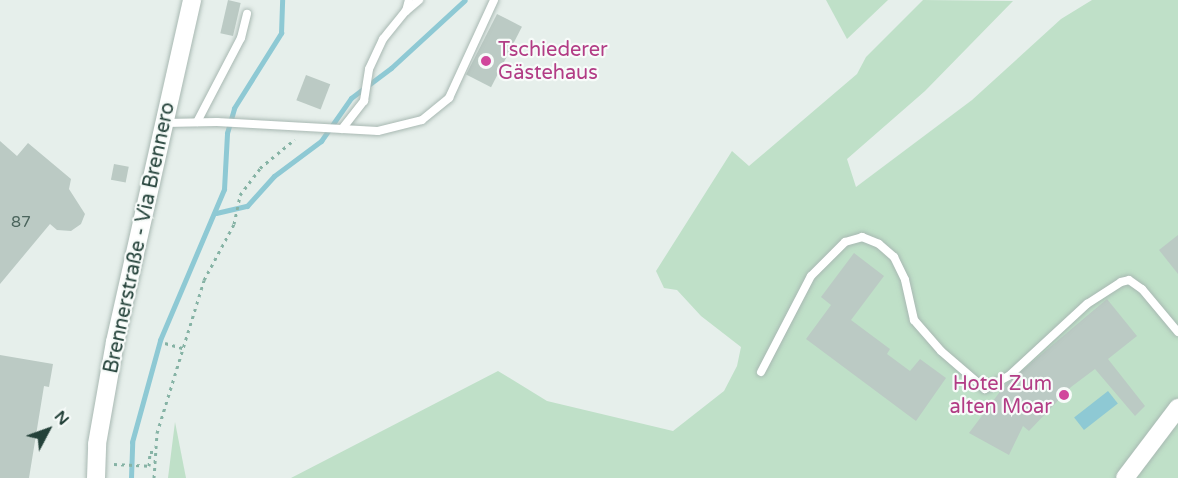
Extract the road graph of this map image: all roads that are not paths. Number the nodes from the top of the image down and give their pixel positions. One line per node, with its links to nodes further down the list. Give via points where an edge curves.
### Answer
1 (192, 0): 8 (main road, Brennerstraße - Via Brennero)
2 (408, 0): 5 (lane)
3 (419, 0): 5 (lane)
4 (494, 0): 9 (lane, via 449,98 422,120 402,127 378,131)
5 (406, 11): 9 (lane, via 383,39 367,80 367,94)
6 (246, 14): 7 (lane, via 241,38)
7 (197, 122): 8 (lane); 9 (lane)
8 (165, 123): 13 (main road, Brennerstraße - Via Brennero, via 115,342 97,444)
9 (339, 129)
10 (1178, 332): 11 (lane, via 1142,289 1129,280 1120,282 1087,304 1010,375 985,389 941,351 914,320 905,280 894,257 879,244 862,237 845,242 811,276)
11 (761, 372)
12 (1178, 408): 14 (main road)
13 (96, 478)
14 (1125, 478)

